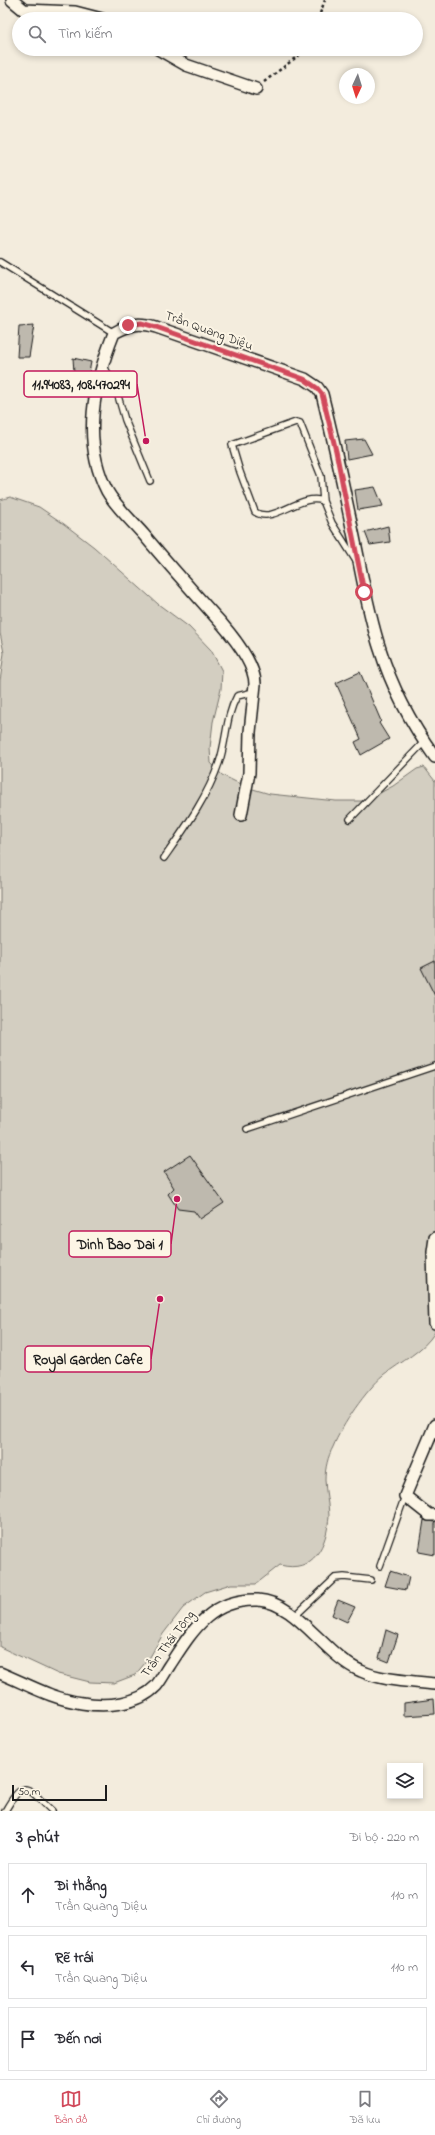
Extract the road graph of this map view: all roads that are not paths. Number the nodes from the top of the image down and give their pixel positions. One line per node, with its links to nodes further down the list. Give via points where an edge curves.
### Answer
1 (12, 0): 2 (street, via 24,10)
2 (74, 12)
3 (170, 56): 4 (street, via 186,65)
4 (256, 89)
5 (0, 262): 6 (lane)
6 (114, 333): 7 (street); 10 (street, Trần Quang Diệu, via 128,325 142,323 304,379 317,388 322,394 336,451)
7 (103, 364): 8 (lane, via 116,389 125,420); 11 (street, via 92,418 93,448 100,476 108,492 234,638 255,678)
8 (150, 481)
9 (323, 501): 9 (lane, via 308,500 276,513 259,515 254,509 232,445 296,422 300,423 321,476); 10 (lane, via 332,523)
10 (360, 568): 12 (street, Trần Quang Diệu, via 380,650 399,696)
11 (254, 692): 14 (street, via 249,773); 16 (lane, via 237,696 230,710 220,763 203,802)
12 (424, 742): 13 (street, Trần Quang Diệu); 15 (lane)
13 (435, 757)
14 (242, 815)
15 (350, 819)
16 (164, 858)
17 (435, 1066): 18 (lane)
18 (247, 1129)
19 (435, 1238): 20 (street)
20 (435, 1323)
21 (435, 1425): 22 (street)
22 (405, 1496): 23 (street, via 430,1515); 24 (lane)
23 (435, 1515)
24 (380, 1566)
25 (371, 1580): 26 (lane, via 344,1576 335,1578)
26 (294, 1617): 27 (street, Trần Thái Tông, via 272,1602 259,1600 229,1604 213,1611 191,1634 156,1686 142,1696 111,1705 63,1699); 28 (street, Trần Thái Tông, via 327,1649 360,1671 376,1676)
27 (0, 1673)
28 (435, 1684)
29 (5, 1811): 30 (lane, via 17,1792 28,1789)
30 (52, 1811)

